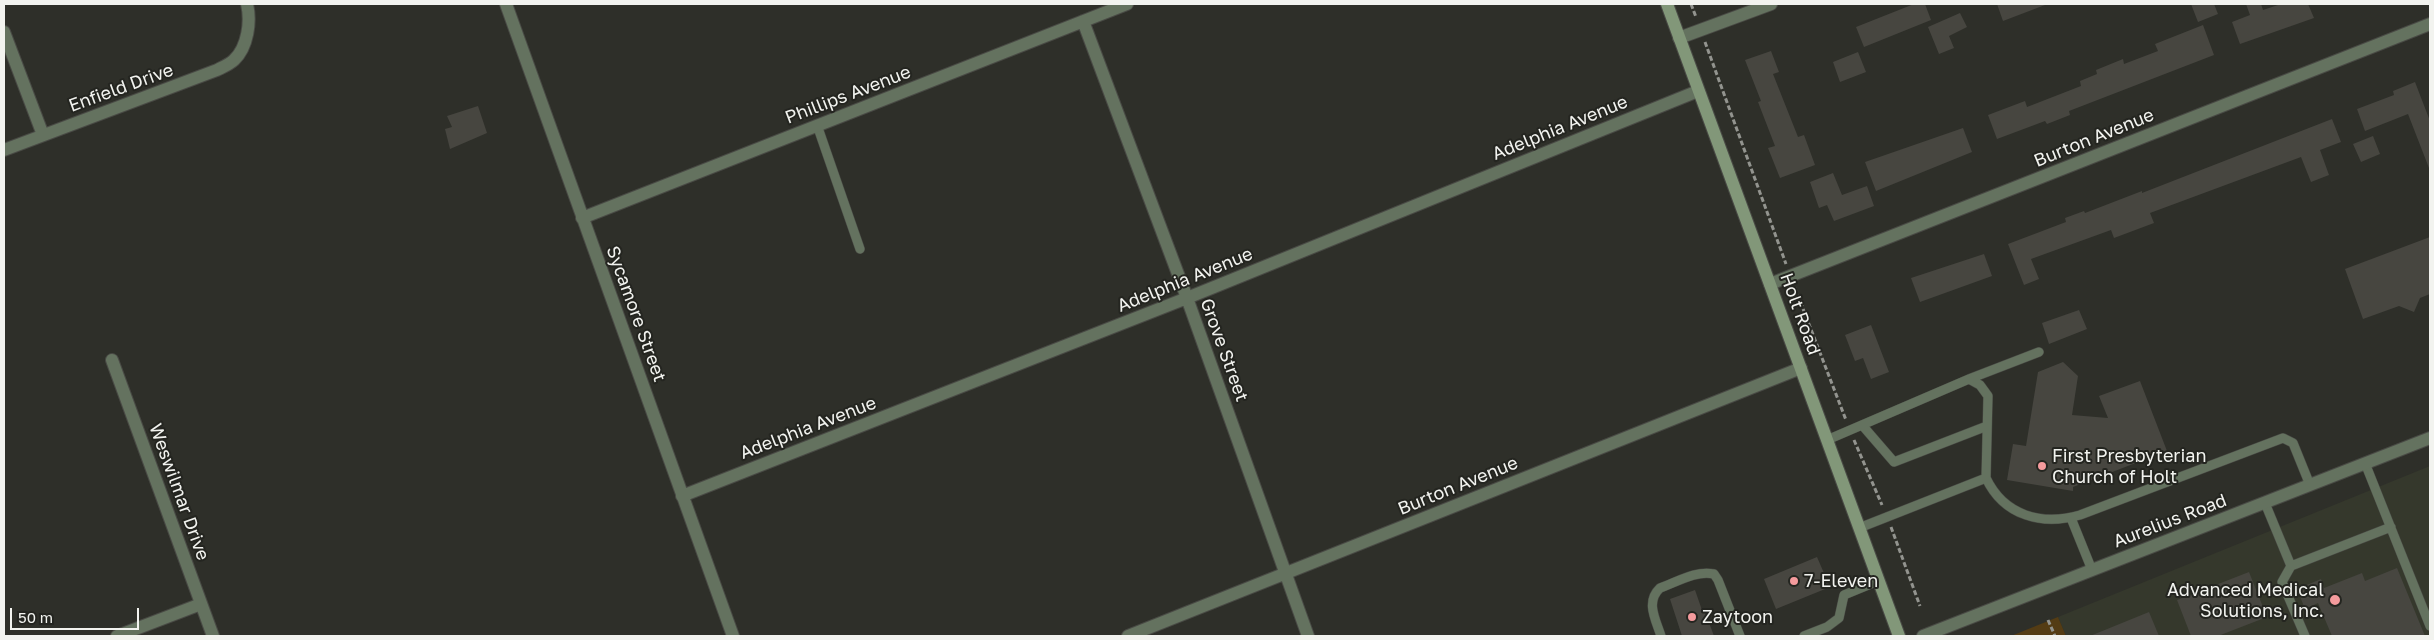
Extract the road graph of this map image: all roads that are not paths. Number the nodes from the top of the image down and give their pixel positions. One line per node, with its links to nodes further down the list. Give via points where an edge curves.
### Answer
1 (247, 4): 12 (street, Enfield Drive, via 249,26 243,48 234,60 217,70)
2 (506, 4): 14 (street, Sycamore Street)
3 (1127, 4): 6 (street, Phillips Avenue)
4 (1667, 4): 9 (main road, Holt Road)
5 (1771, 4): 9 (street)
6 (1083, 21): 11 (street, Phillips Avenue); 17 (street, Grove Street)
7 (2430, 24): 16 (street, Burton Avenue)
8 (4, 32): 12 (street)
9 (1679, 38): 10 (main road, Holt Road)
10 (1698, 91): 16 (main road, Holt Road); 17 (street, Adelphia Avenue)
11 (817, 126): 14 (street, Phillips Avenue); 15 (lane)
12 (43, 135): 13 (street, Enfield Drive)
13 (4, 150)
14 (582, 218): 29 (street, Sycamore Street)
15 (860, 249)
16 (1770, 284): 20 (main road, Holt Road)
17 (1187, 298): 29 (street, Adelphia Avenue); 36 (street, Grove Street)
18 (2039, 352): 21 (lane)
19 (112, 360): 38 (street, Weswilmar Drive)
20 (1801, 368): 25 (main road, Holt Road); 36 (street, Burton Avenue)
21 (1969, 380): 22 (lane); 23 (lane, via 1980,385 1988,396)
22 (1862, 425): 23 (lane, via 1894,462); 25 (lane)
23 (1988, 426): 27 (lane)
24 (2430, 438): 26 (street, Aurelius Road)
25 (1827, 440): 33 (main road, Holt Road)
26 (2365, 463): 28 (street, Aurelius Road); 32 (lane)
27 (1986, 478): 31 (lane, via 1997,496 2013,510 2040,519); 33 (lane)
28 (2310, 485): 30 (street, Aurelius Road); 31 (lane, via 2293,443 2284,438)
29 (682, 496): 43 (street, Sycamore Street)
30 (2265, 502): 34 (lane); 35 (street, Aurelius Road)
31 (2072, 518): 35 (lane)
32 (2391, 527): 34 (lane); 39 (lane)
33 (1859, 528): 37 (main road, Holt Road)
34 (2291, 566): 51 (lane, via 2282,582)
35 (2092, 570): 50 (street, Aurelius Road)
36 (1285, 575): 44 (street, Burton Avenue); 45 (street, Grove Street)
37 (1878, 581): 40 (lane, via 1844,594 1839,618); 49 (main road, Holt Road)
38 (201, 604): 41 (street); 42 (street, Weswilmar Drive)
39 (2430, 626)
40 (1815, 634): 48 (lane)
41 (117, 636)
42 (213, 636)
43 (733, 636)
44 (1128, 636)
45 (1308, 636)
46 (1662, 636): 47 (lane, via 1651,607 1656,592 1700,573 1708,573 1714,574 1718,580)
47 (1740, 636)
48 (1804, 636)
49 (1899, 636)
50 (1923, 636)
51 (2305, 636)

